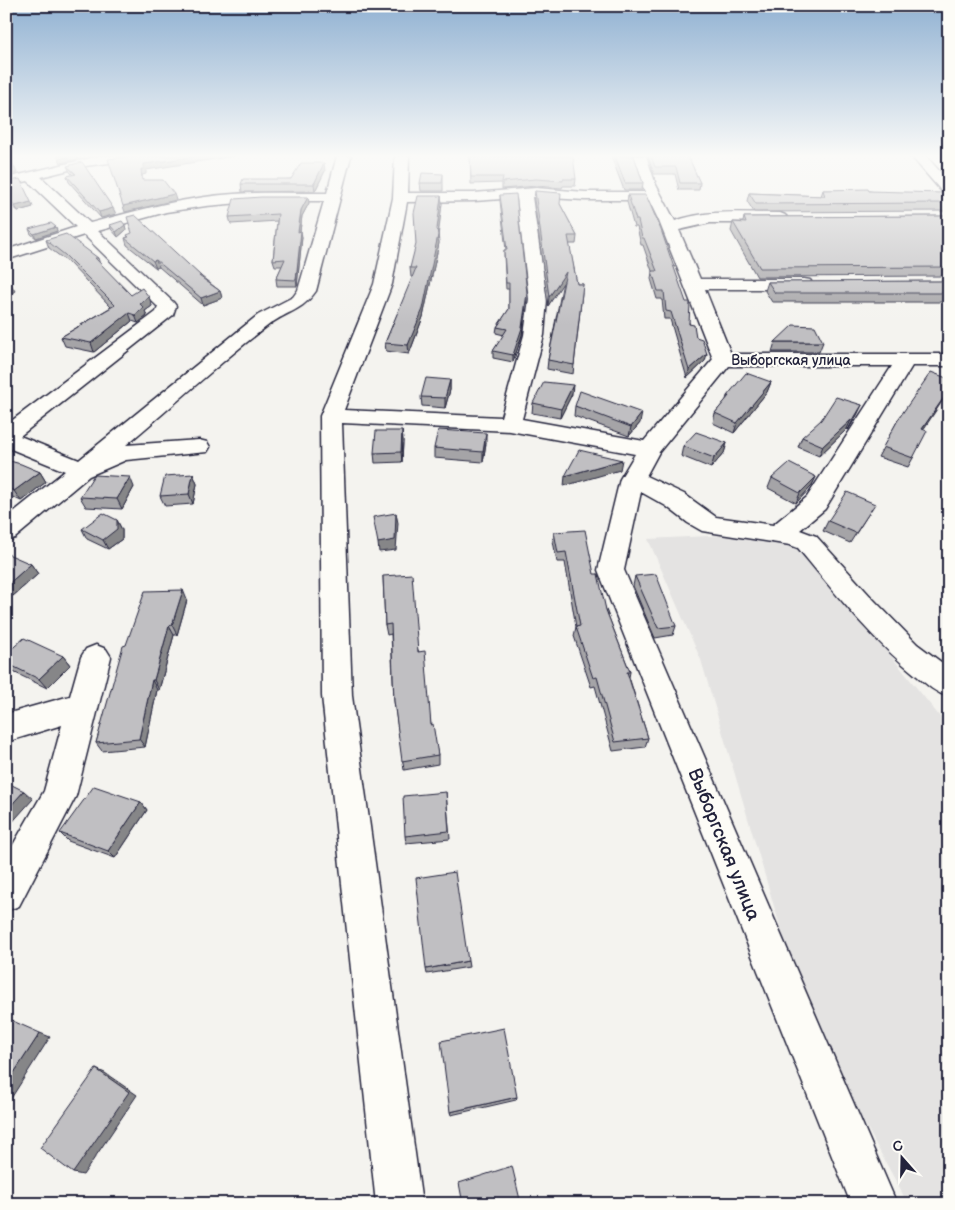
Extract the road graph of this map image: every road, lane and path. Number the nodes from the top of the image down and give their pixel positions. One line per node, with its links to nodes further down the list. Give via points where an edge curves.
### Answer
1 (72, 212): 9 (street)
2 (148, 212): 9 (street)
3 (328, 212): 21 (street, via 307,291 299,301 265,319)
4 (397, 212): 16 (street, via 383,284)
5 (527, 212): 17 (street, via 538,299 534,335)
6 (663, 212): 8 (street)
7 (792, 218): 8 (street, via 704,219)
8 (670, 228): 11 (street)
9 (87, 229): 10 (street); 18 (street, via 167,306 164,315)
10 (6, 255)
11 (695, 284): 12 (street); 13 (street)
12 (822, 284)
13 (723, 360): 14 (street, Выборгская улица); 20 (street, Выборгская улица)
14 (906, 360): 15 (street, Выборгская улица); 24 (street, via 816,503)
15 (949, 360)
16 (331, 416): 17 (street); 30 (street, via 337,696)
17 (510, 424): 20 (street)
18 (6, 438): 21 (street)
19 (199, 446): 21 (street, via 122,453)
20 (649, 449): 22 (street, Выборгская улица)
21 (83, 470): 23 (street)
22 (632, 479): 24 (street, via 677,501 699,520 711,525); 31 (street, Выборгская улица, via 611,570)
23 (6, 532)
24 (778, 535): 26 (street, via 807,542 907,652)
25 (96, 657): 27 (street)
26 (949, 685)
27 (83, 706): 28 (street); 29 (street, via 59,796)
28 (6, 728)
29 (6, 893)
30 (399, 1204)
31 (874, 1204)

